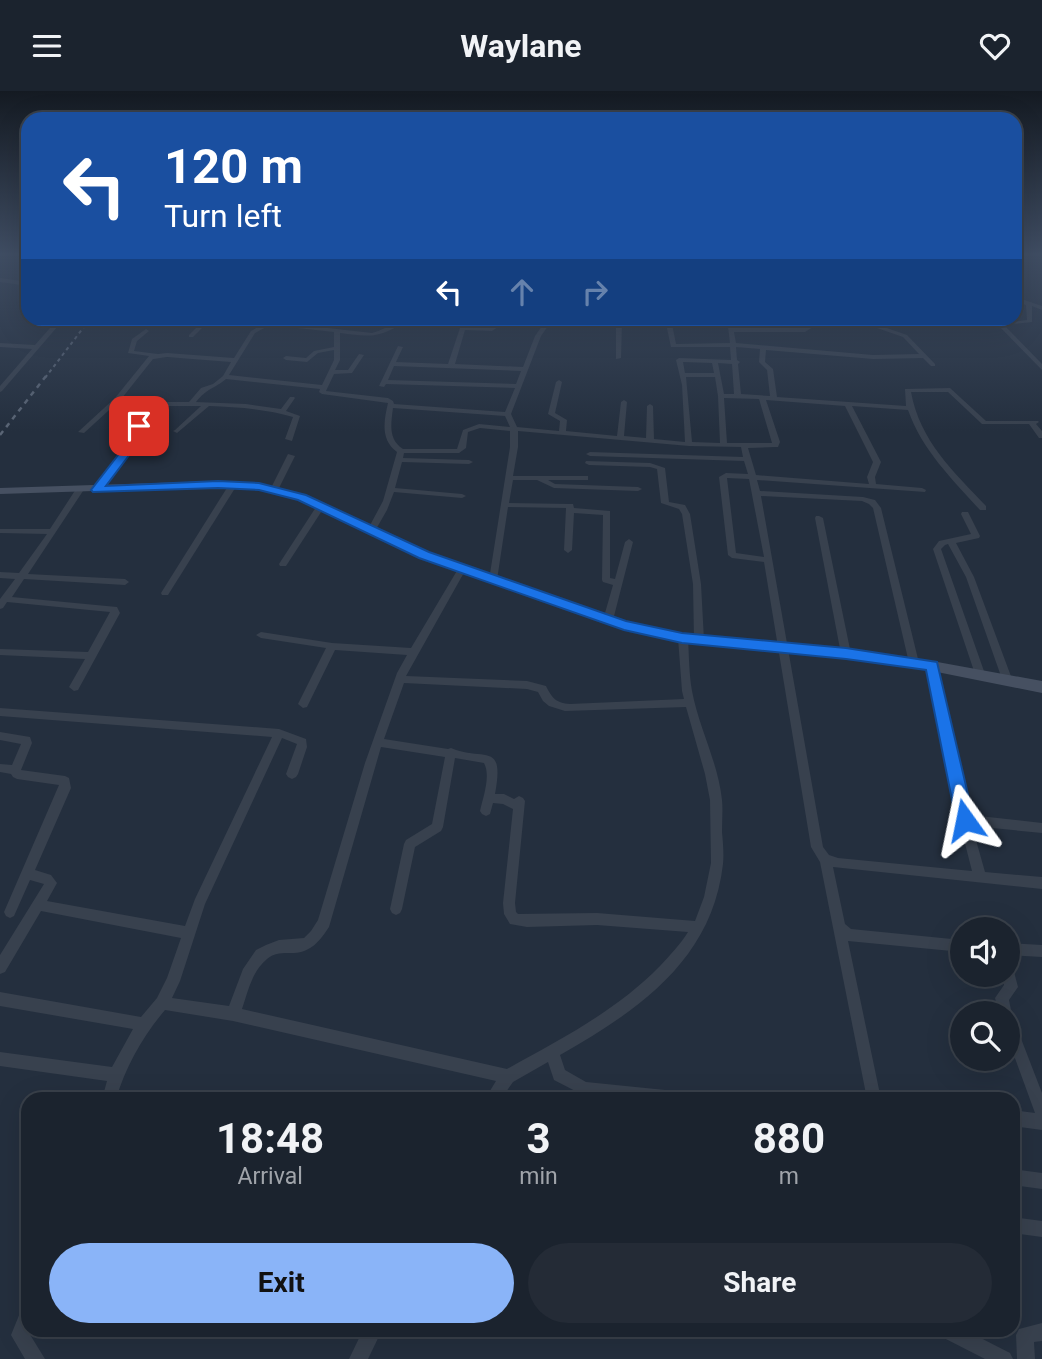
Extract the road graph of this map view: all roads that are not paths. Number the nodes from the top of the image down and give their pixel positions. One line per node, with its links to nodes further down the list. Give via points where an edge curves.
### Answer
1 (55, 326): 23 (street)
2 (201, 326): 20 (street)
3 (260, 326): 33 (street)
4 (307, 326): 14 (street)
5 (394, 326): 18 (street, via 377,335)
6 (496, 326): 15 (street)
7 (545, 326): 40 (street)
8 (619, 326): 32 (street)
9 (669, 326): 22 (street, via 673,346)
10 (731, 326): 16 (street)
11 (809, 326): 19 (street)
12 (878, 326): 30 (street, via 905,336)
13 (1002, 326): 39 (street)
14 (321, 328): 18 (street)
15 (464, 328): 38 (street)
16 (731, 330): 19 (street); 22 (street)
17 (146, 331): 28 (street, via 134,340 130,352)
18 (337, 331): 25 (street)
19 (800, 331): 27 (street)
20 (191, 336)
21 (0, 345): 23 (street)
22 (734, 345): 26 (street); 35 (street)
23 (37, 347): 49 (street)
24 (400, 347): 36 (street)
25 (336, 348): 31 (street, via 316,352 307,360); 41 (street, via 337,361)
26 (763, 348): 27 (street); 56 (street, via 762,362 770,369)
27 (807, 351): 30 (street)
28 (157, 355): 33 (street); 53 (street)
29 (361, 355): 41 (street, via 350,372)
30 (924, 356): 37 (street)
31 (286, 358)
32 (618, 358)
33 (235, 360): 44 (street)
34 (715, 361): 35 (street); 42 (street, via 679,360); 43 (street)
35 (737, 362): 51 (street)
36 (392, 364): 38 (street); 45 (street)
37 (933, 365)
38 (451, 366): 40 (street)
39 (1042, 368)
40 (526, 369): 47 (street)
41 (331, 372): 48 (street)
42 (682, 375): 43 (street); 80 (street)
43 (718, 375): 50 (street)
44 (225, 377): 48 (street); 59 (street, via 204,389)
45 (383, 382): 47 (street); 52 (street)
46 (559, 382): 73 (street, via 551,414 564,420)
47 (517, 386): 67 (street)
48 (324, 387): 52 (street, via 325,394)
49 (0, 390)
50 (721, 396): 51 (street); 81 (street)
51 (738, 396): 55 (street)
52 (377, 397): 62 (street, via 388,400)
53 (117, 398): 58 (street); 72 (street)
54 (292, 398): 65 (street)
55 (762, 398): 56 (street); 82 (street, via 775,445)
56 (774, 399): 60 (street)
57 (624, 402): 76 (street)
58 (157, 404): 59 (street); 95 (street, via 125,441 128,450)
59 (191, 404): 61 (street)
60 (848, 404): 64 (street); 93 (street, via 877,462)
61 (206, 405): 65 (street); 71 (street)
62 (390, 406): 66 (street); 84 (street, via 388,440)
63 (650, 407): 79 (street)
64 (909, 408): 68 (street, via 907,390 946,389 984,423); 105 (street, via 932,450)
65 (282, 412): 77 (street, via 297,416)
66 (493, 413): 67 (street); 69 (street)
67 (508, 414): 70 (street)
68 (1039, 421): 75 (street, via 1032,423)
69 (490, 427): 70 (street); 84 (street, via 468,428 458,451)
70 (514, 429): 73 (street); 90 (street)
71 (177, 431)
72 (82, 432)
73 (562, 433): 74 (street)
74 (590, 435): 76 (street); 86 (street)
75 (1042, 436)
76 (620, 438): 78 (street)
77 (289, 439)
78 (633, 439): 79 (street); 85 (street)
79 (650, 440): 80 (street)
80 (689, 444): 81 (street)
81 (724, 445): 82 (street)
82 (744, 446): 87 (street)
83 (291, 456): 96 (street)
84 (400, 456): 88 (street); 97 (street)
85 (635, 456): 86 (street); 87 (street)
86 (589, 458): 91 (street); 128 (street, via 661,468 665,503 682,506 686,514 697,584)
87 (748, 459): 89 (street)
88 (469, 462)
89 (753, 477): 93 (street); 101 (street); 115 (street, via 723,477 731,551 736,557)
90 (509, 478): 91 (street, via 540,479 554,486); 103 (street)
91 (585, 482): 94 (street)
92 (233, 485): 95 (main road); 96 (main road); 123 (street)
93 (873, 486): 98 (street)
94 (638, 489)
95 (97, 490): 100 (main road)
96 (274, 490): 104 (main road)
97 (393, 490): 102 (street); 109 (street)
98 (922, 490)
99 (0, 491): 100 (main road)
100 (79, 491): 111 (street)
101 (757, 493): 115 (street); 135 (street, via 872,502)
102 (462, 496)
103 (506, 505): 106 (street, via 566,506); 120 (street)
104 (321, 506): 109 (main road); 116 (street)
105 (983, 508)
106 (571, 510): 114 (street); 122 (street, via 607,513 606,577)
107 (965, 514): 113 (street, via 976,536)
108 (819, 519): 133 (street)
109 (372, 529): 117 (main road)
110 (0, 531): 111 (street)
111 (52, 532): 119 (street)
112 (629, 542): 122 (street)
113 (952, 543): 137 (street, via 937,549); 139 (street, via 970,577)
114 (568, 550)
115 (768, 560): 130 (street)
116 (283, 564)
117 (461, 569): 120 (main road); 132 (street)
118 (0, 575): 119 (street)
119 (23, 575): 121 (street); 124 (street)
120 (493, 580): 125 (main road)
121 (125, 582)
122 (618, 583): 125 (street)
123 (165, 593)
124 (3, 603): 134 (street, via 114,609)
125 (608, 620): 127 (main road)
126 (261, 635): 129 (street)
127 (682, 638): 128 (main road); 143 (street)
128 (699, 640): 130 (main road)
129 (332, 646): 132 (street); 142 (street)
130 (782, 647): 133 (main road); 156 (street, via 817,847)
131 (0, 652): 134 (street)
132 (413, 652): 138 (street)
133 (846, 654): 135 (main road)
134 (91, 656): 140 (street)
135 (914, 663): 136 (main road)
136 (932, 666): 137 (main road); 154 (street)
137 (980, 674): 139 (main road)
138 (400, 679): 143 (street, via 527,685 542,689 555,706 570,708); 147 (street)
139 (1007, 679): 141 (main road)
140 (74, 687)
141 (1041, 689)
142 (303, 703)
143 (689, 703): 163 (street, via 711,774 718,830 710,897)
144 (0, 712): 145 (street)
145 (279, 733): 151 (street, via 302,742); 165 (street)
146 (0, 736): 150 (street, via 26,740)
147 (377, 741): 148 (street); 172 (street, via 324,923 315,939 301,947 275,947 260,955)
148 (451, 752): 152 (street, via 492,764); 161 (street, via 437,827 410,844)
149 (0, 768): 150 (street)
150 (15, 770): 157 (street, via 65,781)
151 (292, 774)
152 (488, 798): 153 (street); 163 (street, via 518,803 510,921 563,919)
153 (486, 811)
154 (965, 820): 155 (street); 158 (street)
155 (1042, 828)
156 (826, 861): 158 (street); 164 (street)
157 (27, 874): 160 (street, via 51,883); 162 (street)
158 (980, 876): 159 (street)
159 (1042, 883)
160 (40, 905): 165 (street); 169 (street)
161 (396, 909)
162 (10, 912)
163 (698, 927): 174 (street, via 685,949 645,991 599,1025)
164 (839, 927): 166 (street, via 848,935); 182 (street)
165 (189, 933): 171 (street)
166 (950, 945)
167 (1020, 950): 168 (street)
168 (1042, 951)
169 (0, 967)
170 (0, 999): 173 (street)
171 (162, 1003): 172 (street); 173 (street)
172 (233, 1014): 178 (street)
173 (144, 1024): 177 (street)
174 (551, 1051): 178 (street); 181 (street, via 559,1075 585,1089)
175 (1020, 1053): 183 (street)
176 (0, 1059): 177 (street)
177 (116, 1075): 179 (street)
178 (508, 1077): 180 (street)
179 (111, 1092)
180 (497, 1092)
181 (615, 1092)
182 (873, 1092)
183 (1042, 1113)
184 (1020, 1119): 185 (street)
185 (1042, 1122)
186 (1020, 1178): 187 (street)
187 (1042, 1181)
188 (1020, 1226): 189 (street)
189 (1042, 1229)
190 (1042, 1332): 197 (street, via 1025,1335)
191 (21, 1337): 194 (street)
192 (369, 1337): 195 (street)
193 (960, 1337): 196 (street)
194 (36, 1359)
195 (358, 1359)
196 (1004, 1359)
197 (1026, 1359)

